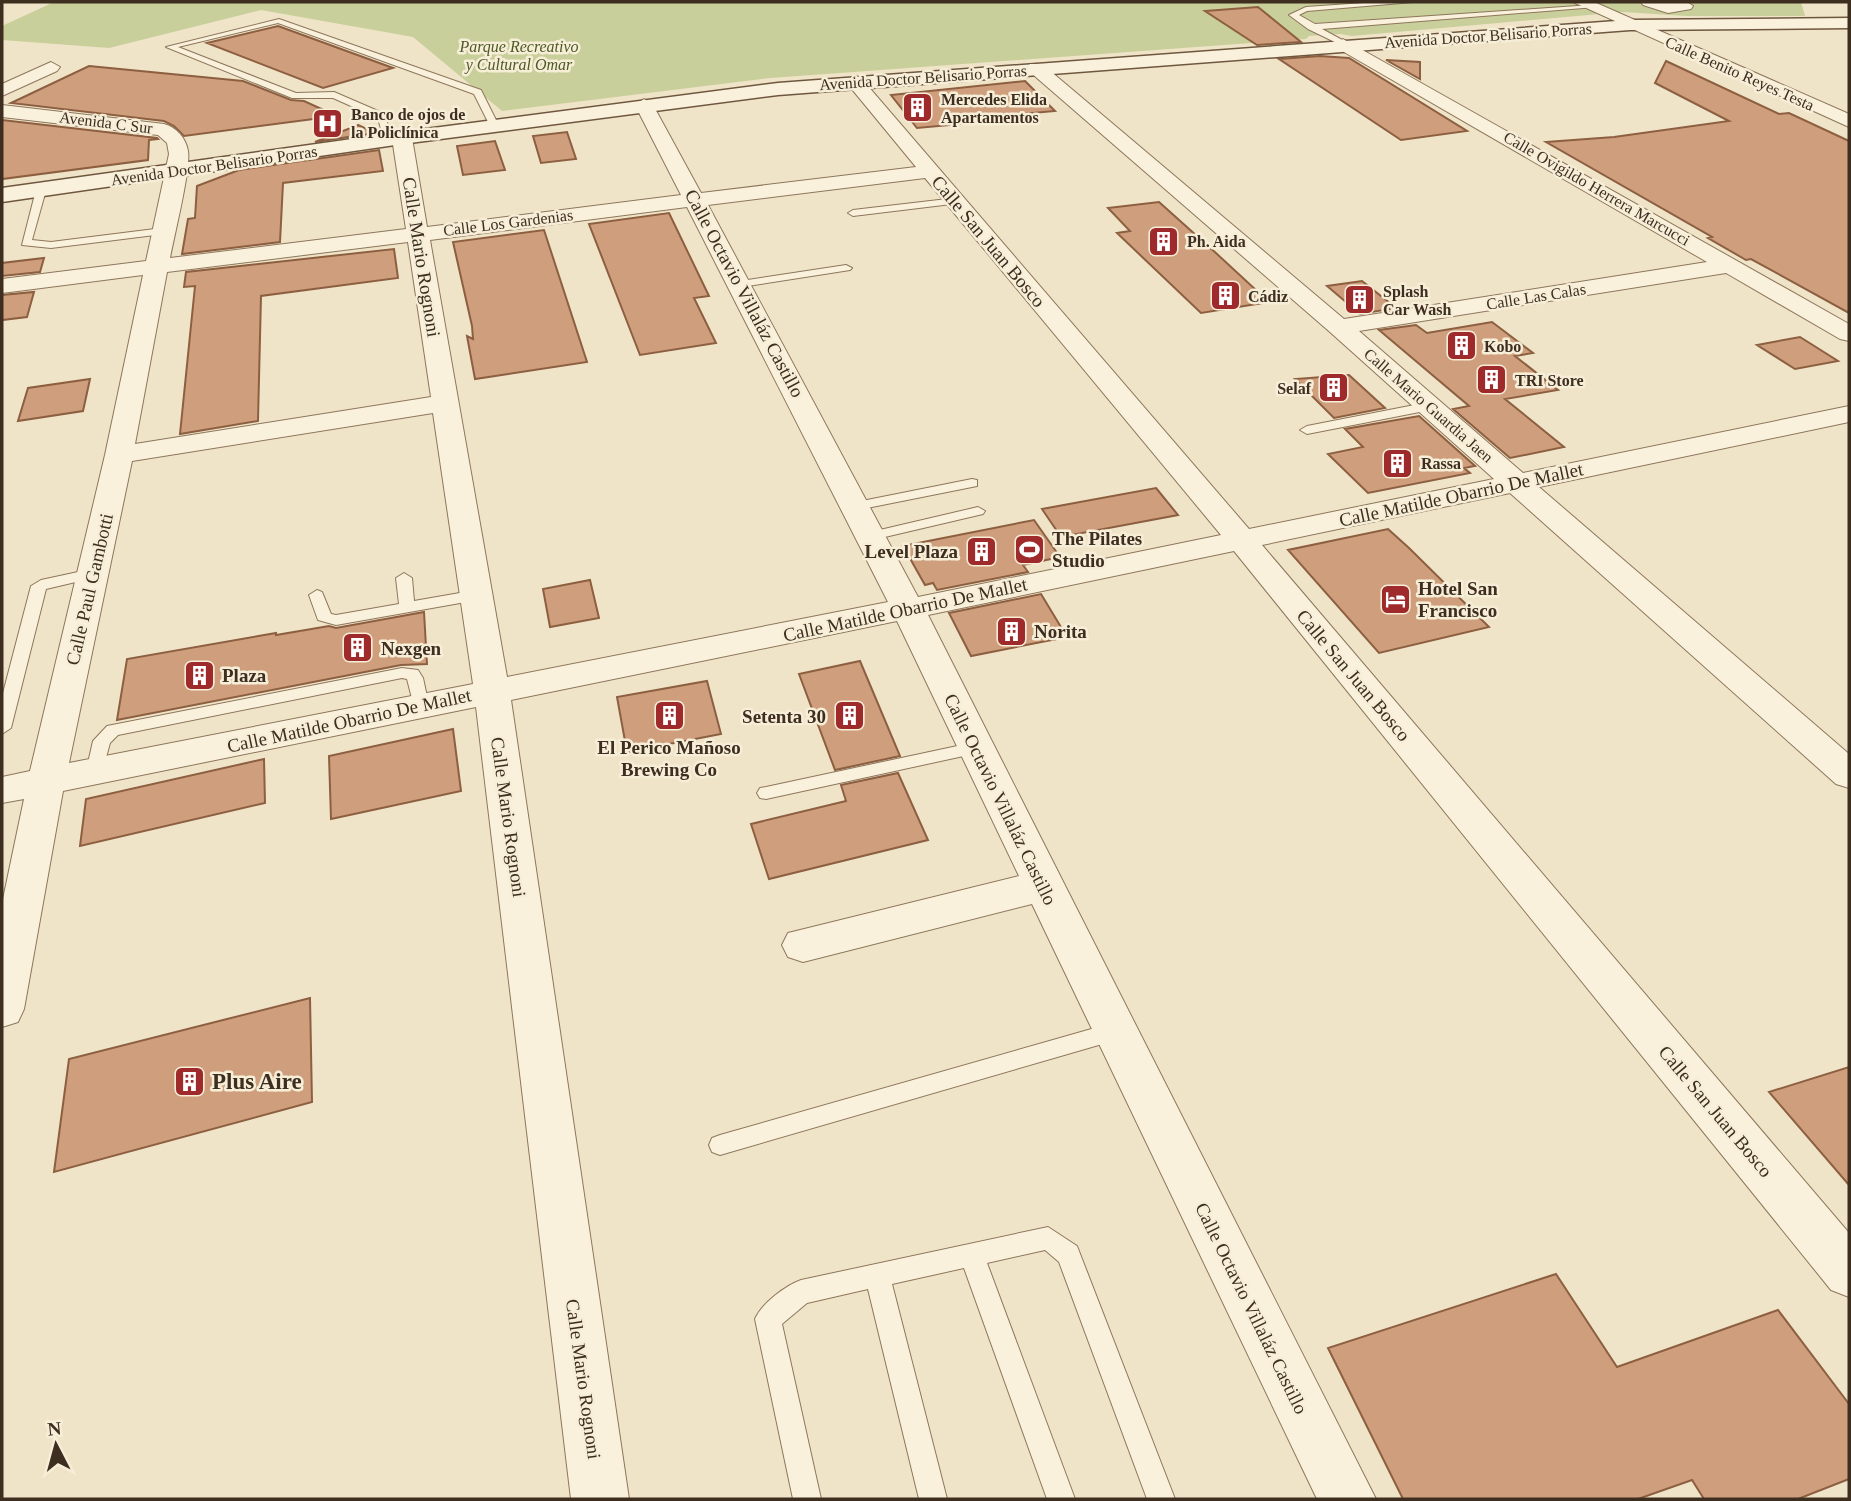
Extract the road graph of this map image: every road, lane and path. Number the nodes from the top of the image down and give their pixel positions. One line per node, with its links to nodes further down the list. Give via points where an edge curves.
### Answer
1 (1409, 2): 9 (lane, via 1306,9 1293,15)
2 (1649, 2): 5 (street, via 1668,8)
3 (1818, 2): 6 (street)
4 (1586, 4): 8 (street, Calle Benito Reyes Testa); 9 (lane)
5 (1685, 6)
6 (1816, 22): 7 (street, Avenida Doctor Belisario Porras); 8 (street, Avenida Doctor Belisario Porras)
7 (1849, 23)
8 (1630, 25): 10 (street, Avenida Doctor Belisario Porras); 17 (street, Calle Benito Reyes Testa)
9 (1311, 27): 10 (lane)
10 (1343, 44): 12 (street, Avenida Doctor Belisario Porras); 29 (street, Calle Ovigildo Herrera Marcucci)
11 (51, 67): 14 (street)
12 (1036, 68): 13 (street, Avenida Doctor Belisario Porras); 34 (street, Calle Mario Guardia Jaen)
13 (855, 82): 15 (street, Avenida Doctor Belisario Porras); 21 (street, Calle San Juan Bosco)
14 (2, 91)
15 (644, 105): 18 (street, Avenida Doctor Belisario Porras); 24 (street, Calle Octavio Villaláz Castillo)
16 (2, 113): 20 (street, Avenida C Sur, via 164,130 176,141)
17 (1849, 121)
18 (494, 125): 19 (street, Avenida Doctor Belisario Porras); 19 (lane, via 478,92 279,21 170,47 295,96 334,95 363,106 382,116)
19 (396, 139): 20 (street, Avenida Doctor Belisario Porras); 28 (street, Calle Mario Rognoni)
20 (177, 170): 22 (street, Avenida Doctor Belisario Porras); 27 (street, Calle Paul Gambotti)
21 (930, 172): 24 (street, Calle Los Gardenias); 25 (street, Calle San Juan Bosco)
22 (41, 190): 23 (street, Avenida Doctor Belisario Porras); 27 (lane, via 26,243 51,245)
23 (2, 195)
24 (696, 199): 28 (street, Calle Los Gardenias); 32 (street, Calle Octavio Villaláz Castillo)
25 (956, 201): 26 (lane); 45 (street, Calle San Juan Bosco)
26 (853, 213)
27 (163, 231): 30 (street, Calle Paul Gambotti)
28 (418, 233): 30 (street, Calle Los Gardenias); 36 (street, Calle Mario Rognoni)
29 (1732, 265): 34 (street, Calle Las Calas); 35 (street, Calle Ovigildo Herrera Marcucci)
30 (155, 267): 33 (street, Calle Los Gardenias); 40 (street, Calle Paul Gambotti)
31 (846, 268): 32 (lane)
32 (741, 284): 44 (street, Calle Octavio Villaláz Castillo)
33 (2, 286)
34 (1339, 327): 37 (street, Calle Mario Guardia Jaen)
35 (1849, 334)
36 (446, 403): 40 (street); 49 (street, Calle Mario Rognoni)
37 (1430, 406): 39 (lane); 41 (street, Calle Mario Guardia Jaen)
38 (1849, 414): 41 (street, Calle Matilde Obarrio De Mallet)
39 (1307, 430)
40 (119, 455): 46 (street, Calle Paul Gambotti)
41 (1518, 482): 45 (street, Calle Matilde Obarrio De Mallet); 55 (street, Calle Mario Guardia Jaen)
42 (972, 483): 44 (lane)
43 (978, 511): 44 (lane)
44 (864, 521): 51 (street, Calle Octavio Villaláz Castillo)
45 (1241, 538): 51 (street, Calle Matilde Obarrio De Mallet); 65 (street, Calle San Juan Bosco)
46 (92, 574): 53 (lane, via 39,586); 56 (street, Calle Paul Gambotti)
47 (404, 578): 50 (lane)
48 (317, 595): 50 (lane, via 324,617 336,620)
49 (477, 595): 50 (lane); 52 (street, Calle Mario Rognoni)
50 (407, 607)
51 (907, 609): 52 (street, Calle Matilde Obarrio De Mallet); 54 (street, Calle Octavio Villaláz Castillo)
52 (492, 691): 56 (street, Calle Matilde Obarrio De Mallet); 67 (street, Calle Mario Rognoni)
53 (2, 728)
54 (976, 748): 58 (lane); 59 (street, Calle Octavio Villaláz Castillo)
55 (1849, 775)
56 (46, 782): 57 (street, Calle Matilde Obarrio De Mallet); 61 (street, Calle Paul Gambotti)
57 (2, 790)
58 (766, 793)
59 (1044, 886): 60 (street); 62 (street, Calle Octavio Villaláz Castillo)
60 (803, 946)
61 (2, 1009)
62 (1116, 1031): 63 (lane); 72 (street, Calle Octavio Villaláz Castillo)
63 (720, 1145)
64 (971, 1253): 66 (lane); 70 (lane); 71 (lane, via 1048,1238 1068,1254)
65 (1849, 1272)
66 (877, 1275): 68 (lane, via 801,1292 768,1319); 69 (lane)
67 (600, 1499)
68 (807, 1499)
69 (933, 1499)
70 (1061, 1499)
71 (1161, 1499)
72 (1347, 1499)

